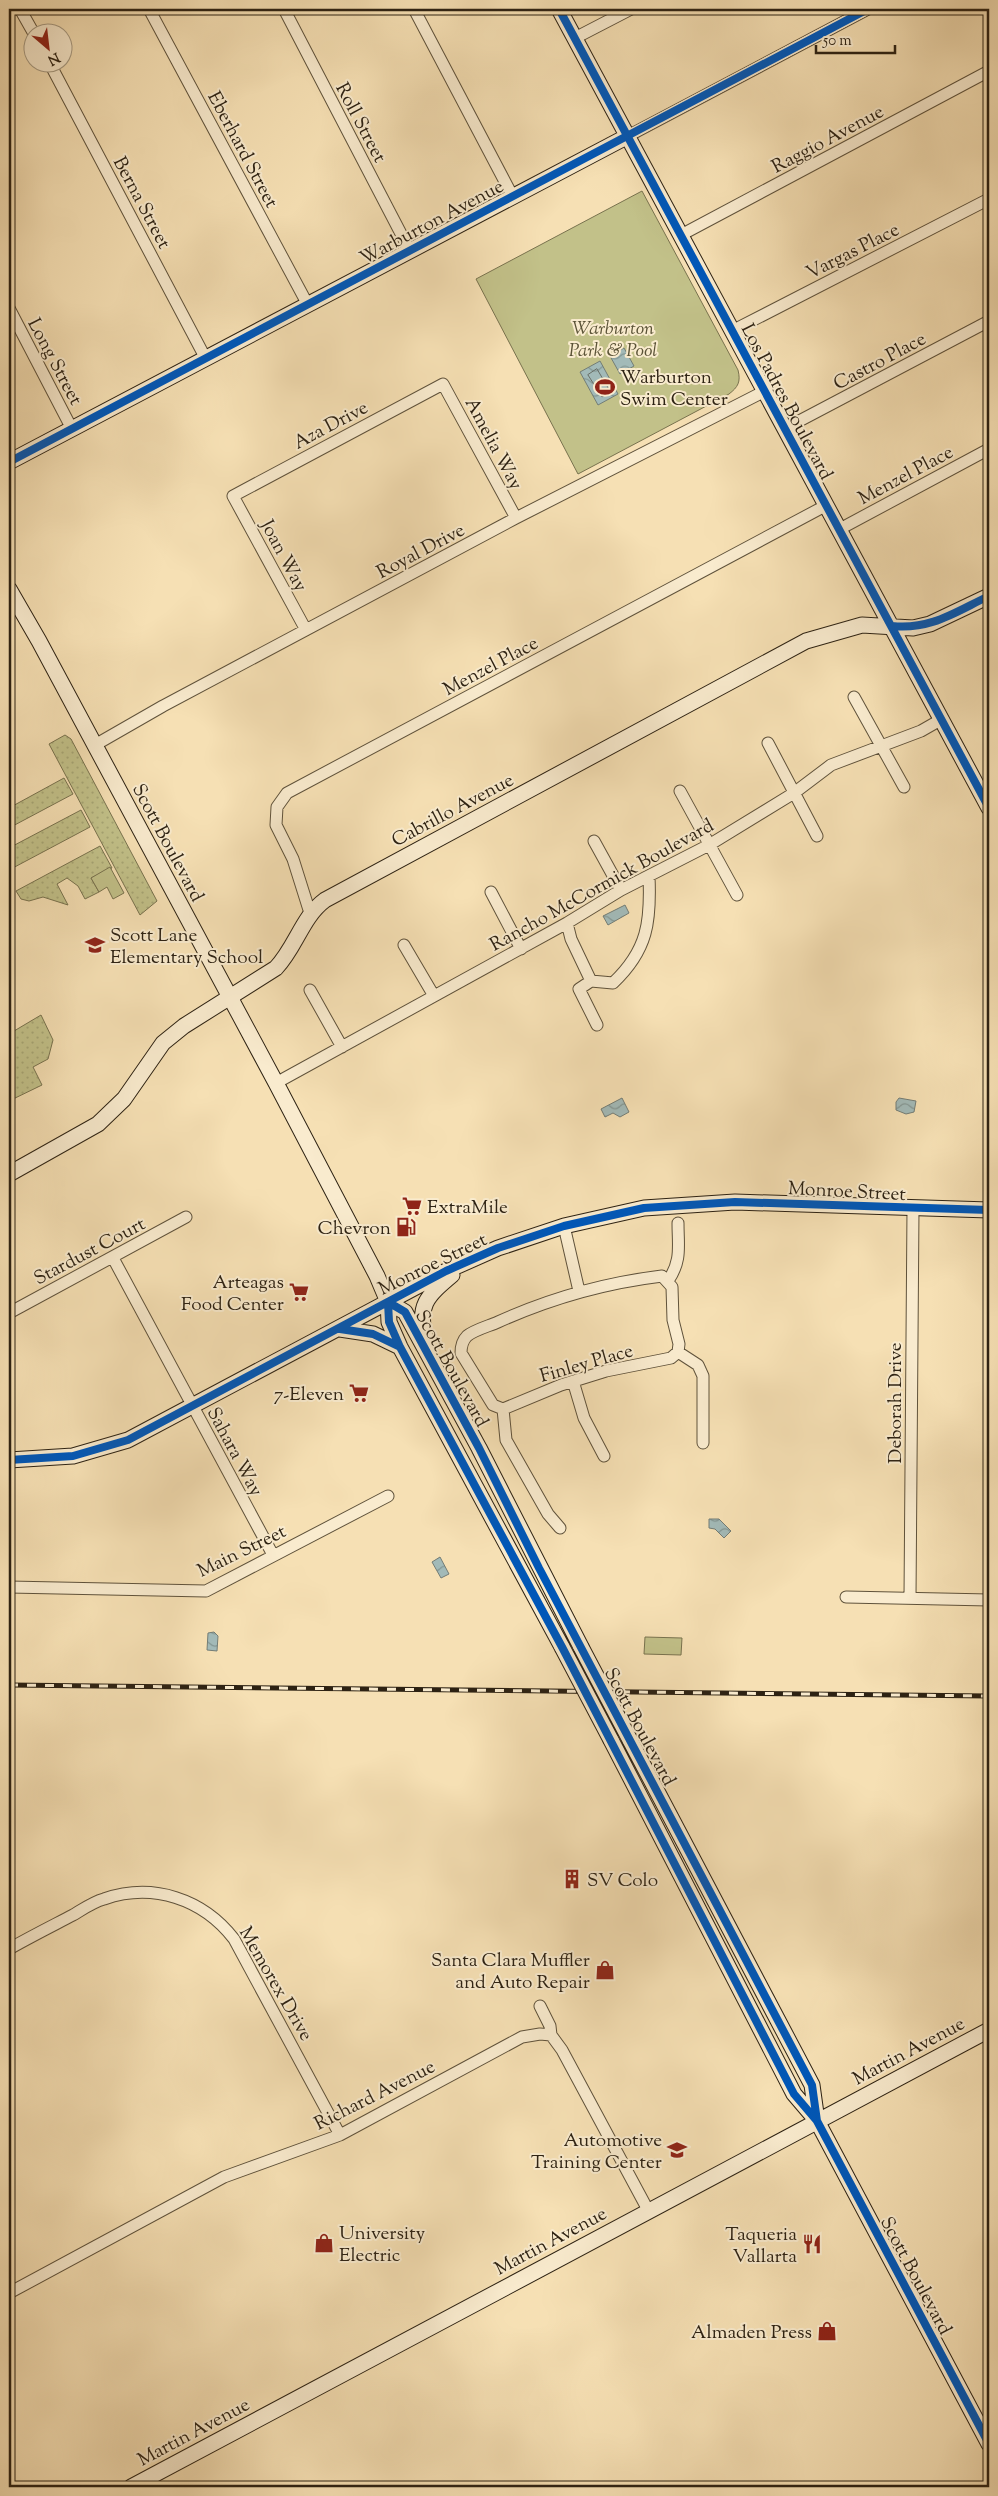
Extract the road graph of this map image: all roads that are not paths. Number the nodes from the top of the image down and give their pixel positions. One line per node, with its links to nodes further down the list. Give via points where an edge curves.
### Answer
1 (20, 9): 8 (street)
2 (149, 9): 17 (street, Eberhard Street)
3 (284, 9): 16 (street, Roll Street)
4 (414, 9): 13 (street)
5 (559, 9): 9 (main road, Los Padres Boulevard)
6 (631, 9): 9 (street)
7 (868, 9): 12 (street, Warburton Avenue)
8 (27, 22)
9 (575, 38): 12 (main road, Los Padres Boulevard)
10 (989, 71): 15 (street, Raggio Avenue)
11 (54, 72): 21 (street, Berna Street)
12 (628, 136): 13 (main road, Warburton Avenue); 15 (main road, Los Padres Boulevard)
13 (513, 197): 16 (main road, Warburton Avenue)
14 (989, 199): 20 (street, Vargas Place)
15 (681, 235): 20 (main road, Los Padres Boulevard)
16 (410, 251): 17 (main road, Warburton Avenue)
17 (308, 305): 21 (main road, Warburton Avenue)
18 (9, 308): 24 (street, Long Street)
19 (989, 321): 25 (street, Castro Place)
20 (732, 331): 23 (main road, Los Padres Boulevard)
21 (206, 359): 24 (main road, Warburton Avenue)
22 (443, 384): 28 (street, Aza Drive); 30 (street, Amelia Way)
23 (765, 391): 25 (main road, Los Padres Boulevard); 30 (street, Royal Drive)
24 (72, 429): 27 (main road, Warburton Avenue)
25 (784, 429): 29 (main road, Los Padres Boulevard)
26 (989, 449): 31 (street, Menzel Place)
27 (9, 462)
28 (233, 496): 35 (street, Joan Way)
29 (825, 506): 31 (main road, Los Padres Boulevard); 52 (street, Menzel Place, via 287,793 277,807 276,826 294,860)
30 (516, 518): 35 (street, Royal Drive)
31 (838, 530): 34 (main road, Los Padres Boulevard)
32 (9, 589): 39 (main road, Scott Boulevard)
33 (989, 596): 34 (main road, Cabrillo Avenue, via 930,624 913,628)
34 (892, 626): 37 (main road, Los Padres Boulevard); 52 (main road, Cabrillo Avenue, via 862,625 806,641 326,900)
35 (306, 630): 39 (street, Royal Drive)
36 (854, 698): 40 (street)
37 (942, 719): 40 (street, Rancho McCormick Boulevard); 44 (main road, Los Padres Boulevard)
38 (768, 743): 43 (street)
39 (95, 745): 59 (main road, Scott Boulevard)
40 (882, 746): 41 (street); 43 (street, Rancho McCormick Boulevard, via 831,764)
41 (904, 787)
42 (680, 791): 47 (street)
43 (794, 794): 45 (street); 47 (street, Rancho McCormick Boulevard)
44 (989, 808)
45 (817, 836)
46 (594, 841): 49 (street)
47 (709, 845): 48 (street, Rancho McCormick Boulevard); 51 (street)
48 (649, 876): 49 (street, Rancho McCormick Boulevard); 56 (street, via 650,913 642,945 629,968 613,983)
49 (621, 890): 53 (street, Rancho McCormick Boulevard)
50 (491, 892): 55 (street)
51 (737, 895)
52 (310, 913): 59 (main road, Cabrillo Avenue, via 289,952 276,968)
53 (567, 923): 55 (street, Rancho McCormick Boulevard); 56 (street)
54 (404, 945): 58 (street)
55 (521, 949): 58 (street, Rancho McCormick Boulevard)
56 (591, 981): 60 (street, via 579,989)
57 (310, 990): 61 (street)
58 (434, 996): 61 (street, Rancho McCormick Boulevard)
59 (229, 998): 62 (main road, Scott Boulevard); 63 (main road, Cabrillo Avenue, via 184,1026 164,1043 124,1099 98,1124)
60 (597, 1025)
61 (342, 1047): 62 (street, Rancho McCormick Boulevard)
62 (276, 1082): 73 (main road, Scott Boulevard)
63 (9, 1174)
64 (913, 1209): 65 (main road, Monroe Street); 68 (main road, Monroe Street, via 735,1202 644,1208); 90 (street, Deborah Drive)
65 (989, 1210)
66 (186, 1217): 69 (street, Stardust Court)
67 (678, 1222): 71 (street, via 677,1267)
68 (564, 1226): 70 (main road, Monroe Street); 72 (street)
69 (113, 1258): 74 (street, Stardust Court); 80 (street, Sahara Way)
70 (469, 1261): 73 (main road, Monroe Street); 78 (main road, via 432,1292 423,1308 422,1326)
71 (668, 1281): 72 (street, via 662,1276); 77 (street, via 672,1287 673,1320 680,1344)
72 (579, 1291): 81 (street, via 529,1308 467,1336 461,1346 461,1354 492,1405)
73 (388, 1302): 75 (main road, Monroe Street); 76 (main road, Scott Boulevard, via 389,1322); 78 (main road, Scott Boulevard, via 405,1312)
74 (9, 1314)
75 (340, 1329): 76 (main road, via 373,1334); 80 (main road, Monroe Street)
76 (400, 1347): 96 (main road, Scott Boulevard, bridge, via 562,1647 790,2085)
77 (678, 1352): 79 (street, Finley Place, via 670,1358); 82 (street, via 698,1365 703,1376)
78 (434, 1365): 96 (main road, Scott Boulevard, bridge, via 812,2085)
79 (573, 1381): 81 (street, Finley Place); 83 (street, via 584,1418)
80 (194, 1406): 84 (main road, Monroe Street, via 128,1440 102,1449 49,1459); 87 (street, Sahara Way)
81 (503, 1409): 86 (street, via 506,1440 548,1514)
82 (703, 1443)
83 (604, 1456)
84 (9, 1460)
85 (388, 1496): 87 (street, Main Street)
86 (560, 1528)
87 (273, 1555): 88 (street, Main Street, via 206,1591)
88 (9, 1587)
89 (846, 1597): 90 (street)
90 (910, 1598): 91 (street)
91 (989, 1600)
92 (9, 1949): 97 (street, Memorex Drive, via 102,1899 122,1894 153,1892 196,1906 222,1924 234,1939)
93 (540, 2006): 95 (street, via 550,2026)
94 (989, 2030): 96 (main road, Martin Avenue)
95 (551, 2036): 97 (street, Richard Avenue, via 522,2036); 98 (street, via 562,2050)
96 (817, 2121): 98 (main road, Martin Avenue); 100 (main road, Scott Boulevard)
97 (340, 2135): 99 (street, Richard Avenue, via 224,2177)
98 (648, 2210): 101 (main road, Martin Avenue)
99 (9, 2293)
100 (989, 2444)
101 (131, 2487)

